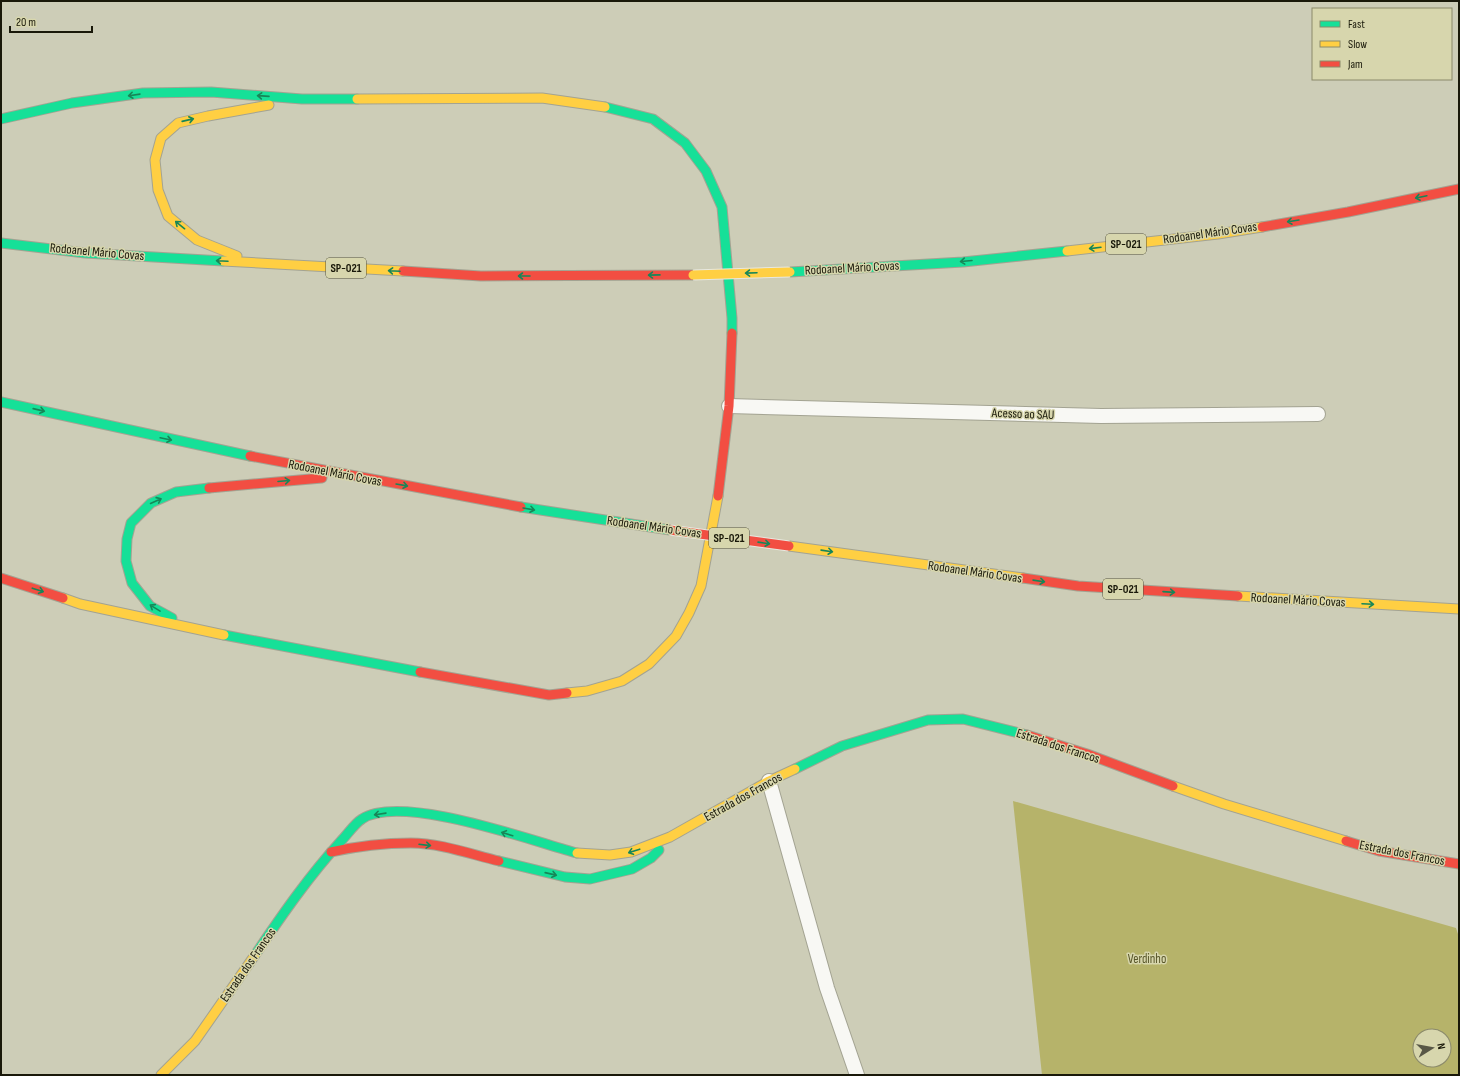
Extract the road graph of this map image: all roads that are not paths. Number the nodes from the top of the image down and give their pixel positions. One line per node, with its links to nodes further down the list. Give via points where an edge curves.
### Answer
1 (302, 99): 2 (main road, one-way to 2, via 211,92 143,93 72,103); 5 (main road, one-way to 1, via 235,256 197,240 168,216 158,190 155,160 160,138 178,123); 7 (main road, via 542,98 607,106 653,119 685,143 706,172 722,207 732,318)
2 (1, 119)
3 (1459, 189): 5 (main road, Rodoanel Mário Covas / SP-021, one-way to 5, bridge, via 1348,212 1218,234 963,262 693,275 481,276)
4 (1, 243): 5 (main road, Rodoanel Mário Covas / SP-021, one-way to 4, via 85,253)
5 (308, 266)
6 (1, 402): 9 (main road, Rodoanel Mário Covas / SP-021, one-way to 9)
7 (729, 406): 8 (lane, Acesso ao SAU, via 1101,416); 12 (main road, via 718,502 701,586 676,636 649,664 622,681 587,691 549,695)
8 (1318, 414)
9 (349, 476): 11 (main road, Rodoanel Mário Covas / SP-021, one-way to 11, bridge, via 550,512 1078,586); 12 (main road, one-way to 9, via 150,606 132,583 126,562 127,539 131,523 151,503 176,492)
10 (1, 578): 12 (main road, one-way to 12, via 80,604)
11 (1459, 609)
12 (189, 628)
13 (769, 781): 14 (main road, Estrada dos Francos); 16 (main road, Estrada dos Francos, via 842,746 928,720 963,719 1017,732 1087,754 1224,804 1379,851); 18 (lane, via 827,988)
14 (670, 837): 15 (main road, Estrada dos Francos, one-way to 14, via 363,845 412,843 442,847 565,877 590,879 632,869 651,858); 15 (main road, Estrada dos Francos, one-way to 15, via 631,852 610,855 578,853 441,816 398,812 377,813 362,819)
15 (331, 852): 17 (main road, Estrada dos Francos, via 300,890 195,1041)
16 (1459, 864)
17 (161, 1075)
18 (857, 1075)

